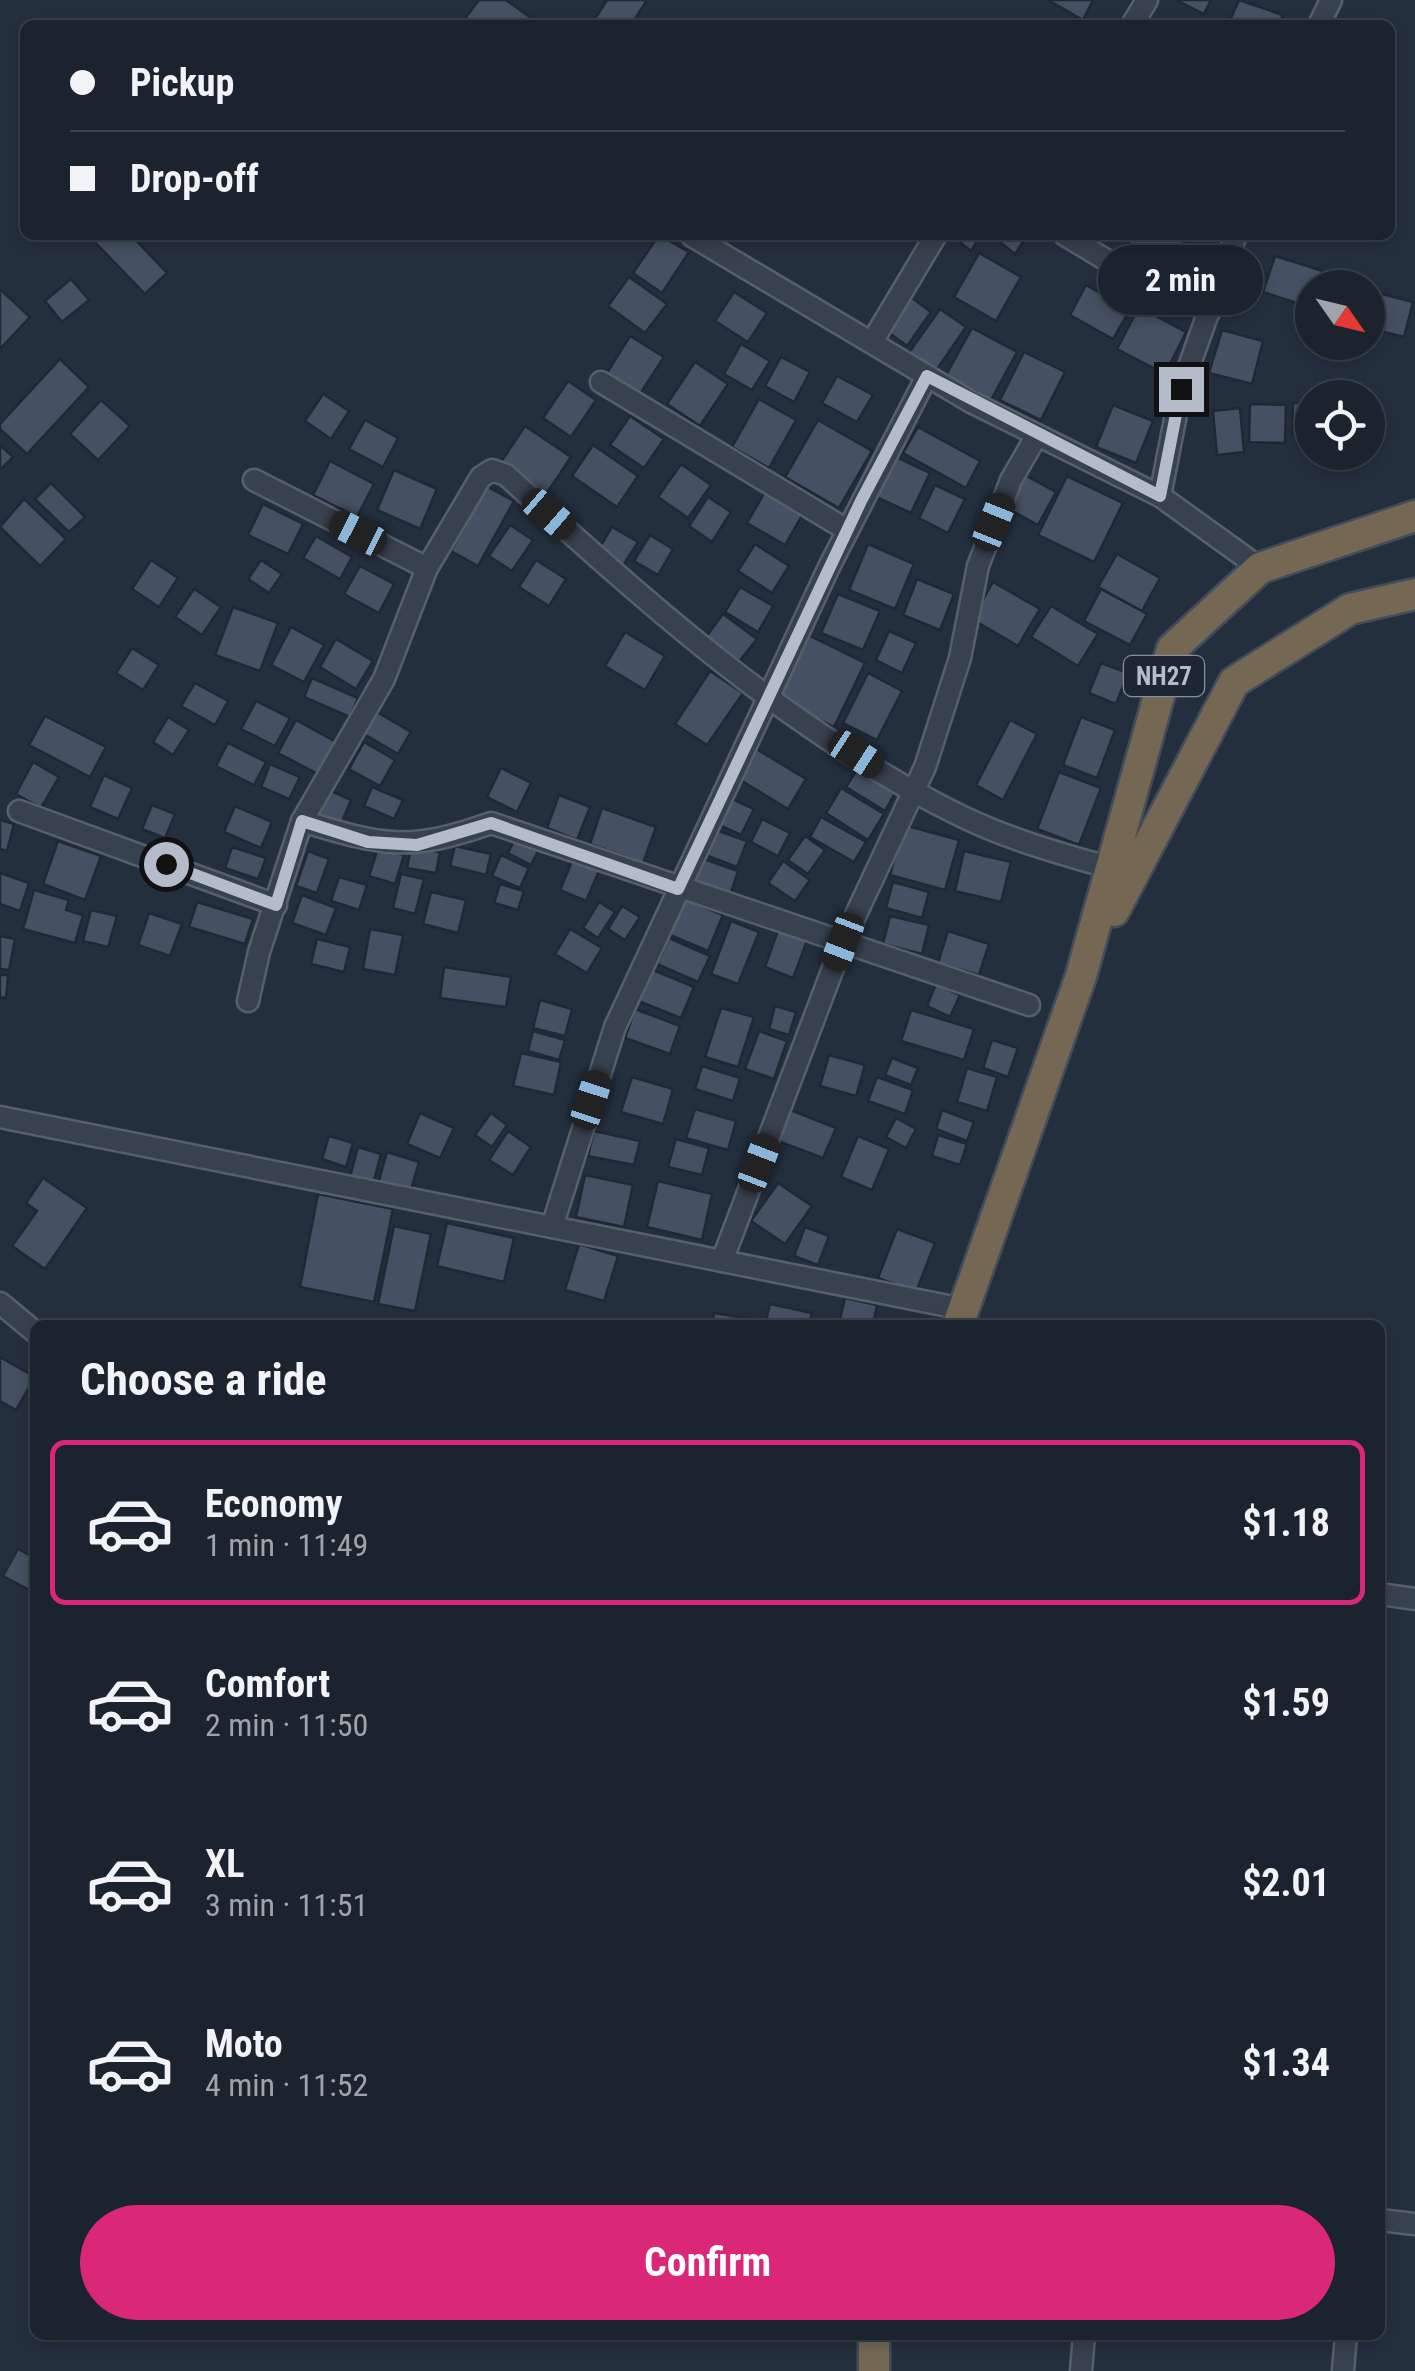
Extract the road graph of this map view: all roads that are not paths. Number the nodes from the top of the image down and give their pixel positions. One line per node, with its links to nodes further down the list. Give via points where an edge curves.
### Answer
1 (699, 240): 6 (street)
2 (933, 240): 6 (street)
3 (1073, 240): 5 (street, via 1144,283)
4 (1234, 240): 5 (street)
5 (1210, 311): 11 (street, via 1181,389)
6 (872, 342): 7 (street)
7 (927, 376): 9 (street); 13 (street)
8 (601, 382): 13 (street)
9 (1037, 435): 11 (street); 18 (street, via 1010,480 983,552 945,712)
10 (254, 480): 14 (street)
11 (1160, 496): 15 (street)
12 (1415, 516): 15 (highway, NH27)
13 (848, 530): 17 (street)
14 (427, 568): 17 (street, via 481,477 492,470 506,475 679,628); 20 (street, via 384,679)
15 (1260, 568): 21 (highway, NH27, via 1172,649)
16 (1415, 594): 25 (highway, NH27, via 1350,609 1234,682)
17 (770, 698): 18 (street); 22 (street)
18 (913, 790): 21 (street, via 988,828); 24 (street)
19 (19, 811): 23 (street)
20 (302, 821): 22 (street, via 368,842 417,845 491,823); 23 (street)
21 (1111, 868): 25 (highway, NH27)
22 (678, 889): 24 (street); 29 (street, via 615,1027)
23 (276, 905): 26 (street)
24 (843, 942): 27 (street); 30 (street)
25 (1081, 976): 32 (highway, NH27)
26 (248, 1001)
27 (1029, 1005)
28 (0, 1117): 29 (street)
29 (552, 1227): 30 (street)
30 (722, 1261): 32 (street)
31 (0, 1303): 33 (street)
32 (960, 1317)
33 (30, 1328)
34 (1385, 1595): 35 (street)
35 (1415, 1598)
36 (1385, 2221): 37 (street)
37 (1415, 2224)
38 (874, 2340): 41 (highway)
39 (1084, 2340): 42 (street)
40 (1346, 2340): 43 (street)
41 (874, 2371)
42 (1081, 2371)
43 (1344, 2371)

